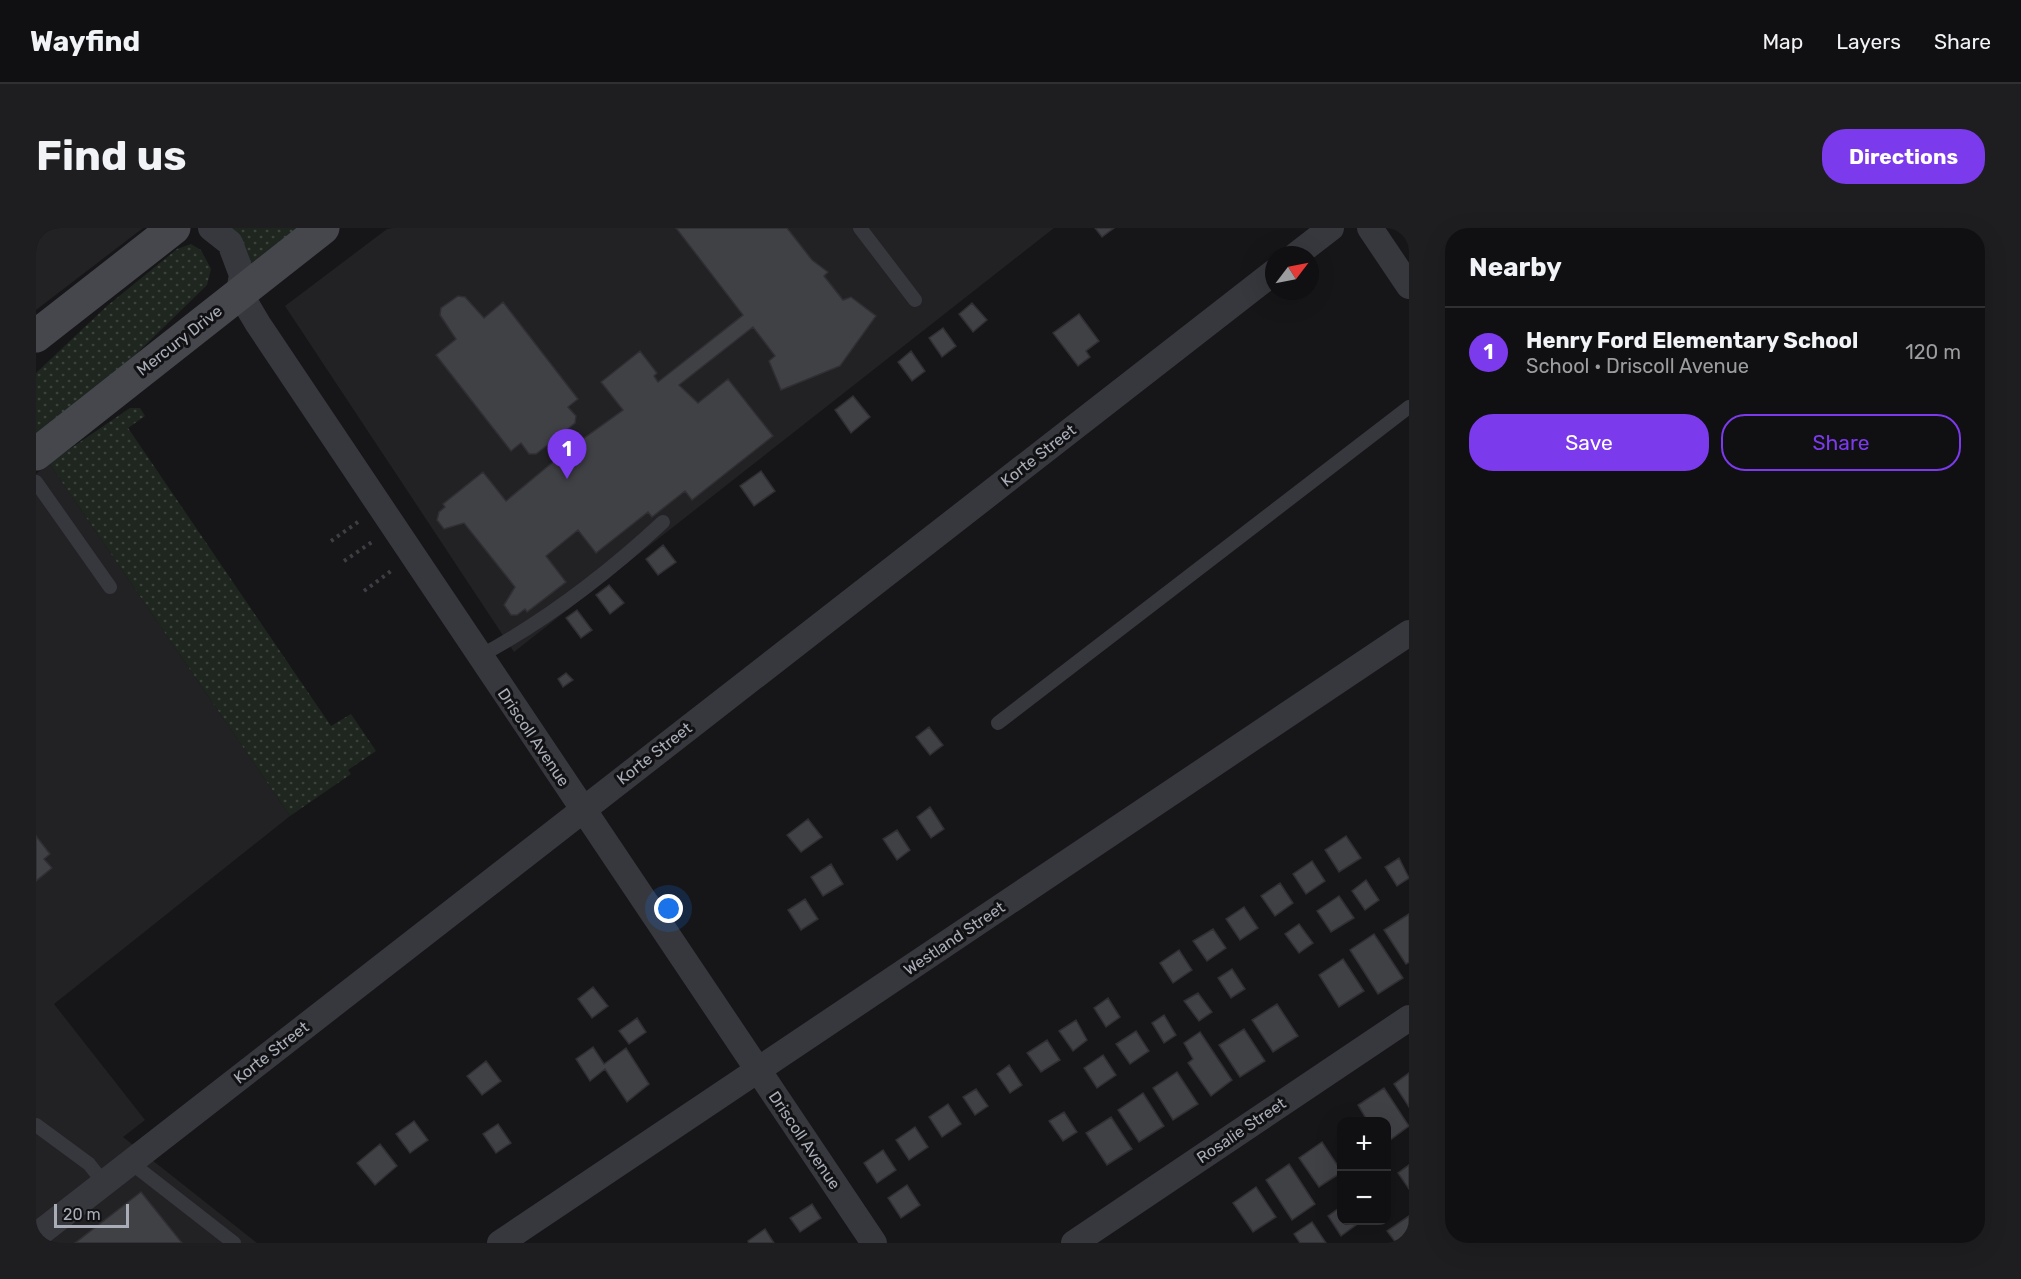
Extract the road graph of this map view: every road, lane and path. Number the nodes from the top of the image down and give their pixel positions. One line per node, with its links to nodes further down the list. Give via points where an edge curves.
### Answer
1 (211, 228): 10 (street, via 230,243 242,275)
2 (323, 228): 10 (street, Mercury Drive)
3 (860, 228): 11 (lane)
4 (1331, 228): 7 (street)
5 (1370, 228): 9 (street)
6 (169, 230): 12 (street)
7 (1308, 246)
8 (1265, 279): 27 (street, Korte Street)
9 (1409, 286)
10 (239, 292): 14 (street, Mercury Drive); 25 (street, Driscoll Avenue)
11 (915, 300)
12 (36, 336)
13 (1409, 407): 26 (lane)
14 (36, 454)
15 (36, 482): 22 (lane)
16 (358, 522): 18 (path)
17 (663, 522): 25 (lane, via 534,624)
18 (331, 541)
19 (372, 542): 20 (path)
20 (344, 561)
21 (391, 571): 23 (path)
22 (110, 587)
23 (364, 591)
24 (1409, 633): 29 (street, Westland Street)
25 (480, 656): 27 (street, Driscoll Avenue)
26 (998, 723)
27 (583, 809): 29 (street, Driscoll Avenue); 31 (street, Korte Street)
28 (1409, 1017): 37 (street, Rosalie Street)
29 (758, 1070): 35 (street, Westland Street); 36 (street, Driscoll Avenue)
30 (36, 1125): 32 (lane, via 88,1164)
31 (130, 1162): 32 (street, Korte Street); 34 (lane)
32 (104, 1183): 33 (street, Korte Street)
33 (36, 1236)
34 (234, 1243)
35 (500, 1243)
36 (874, 1243)
37 (1074, 1243)

